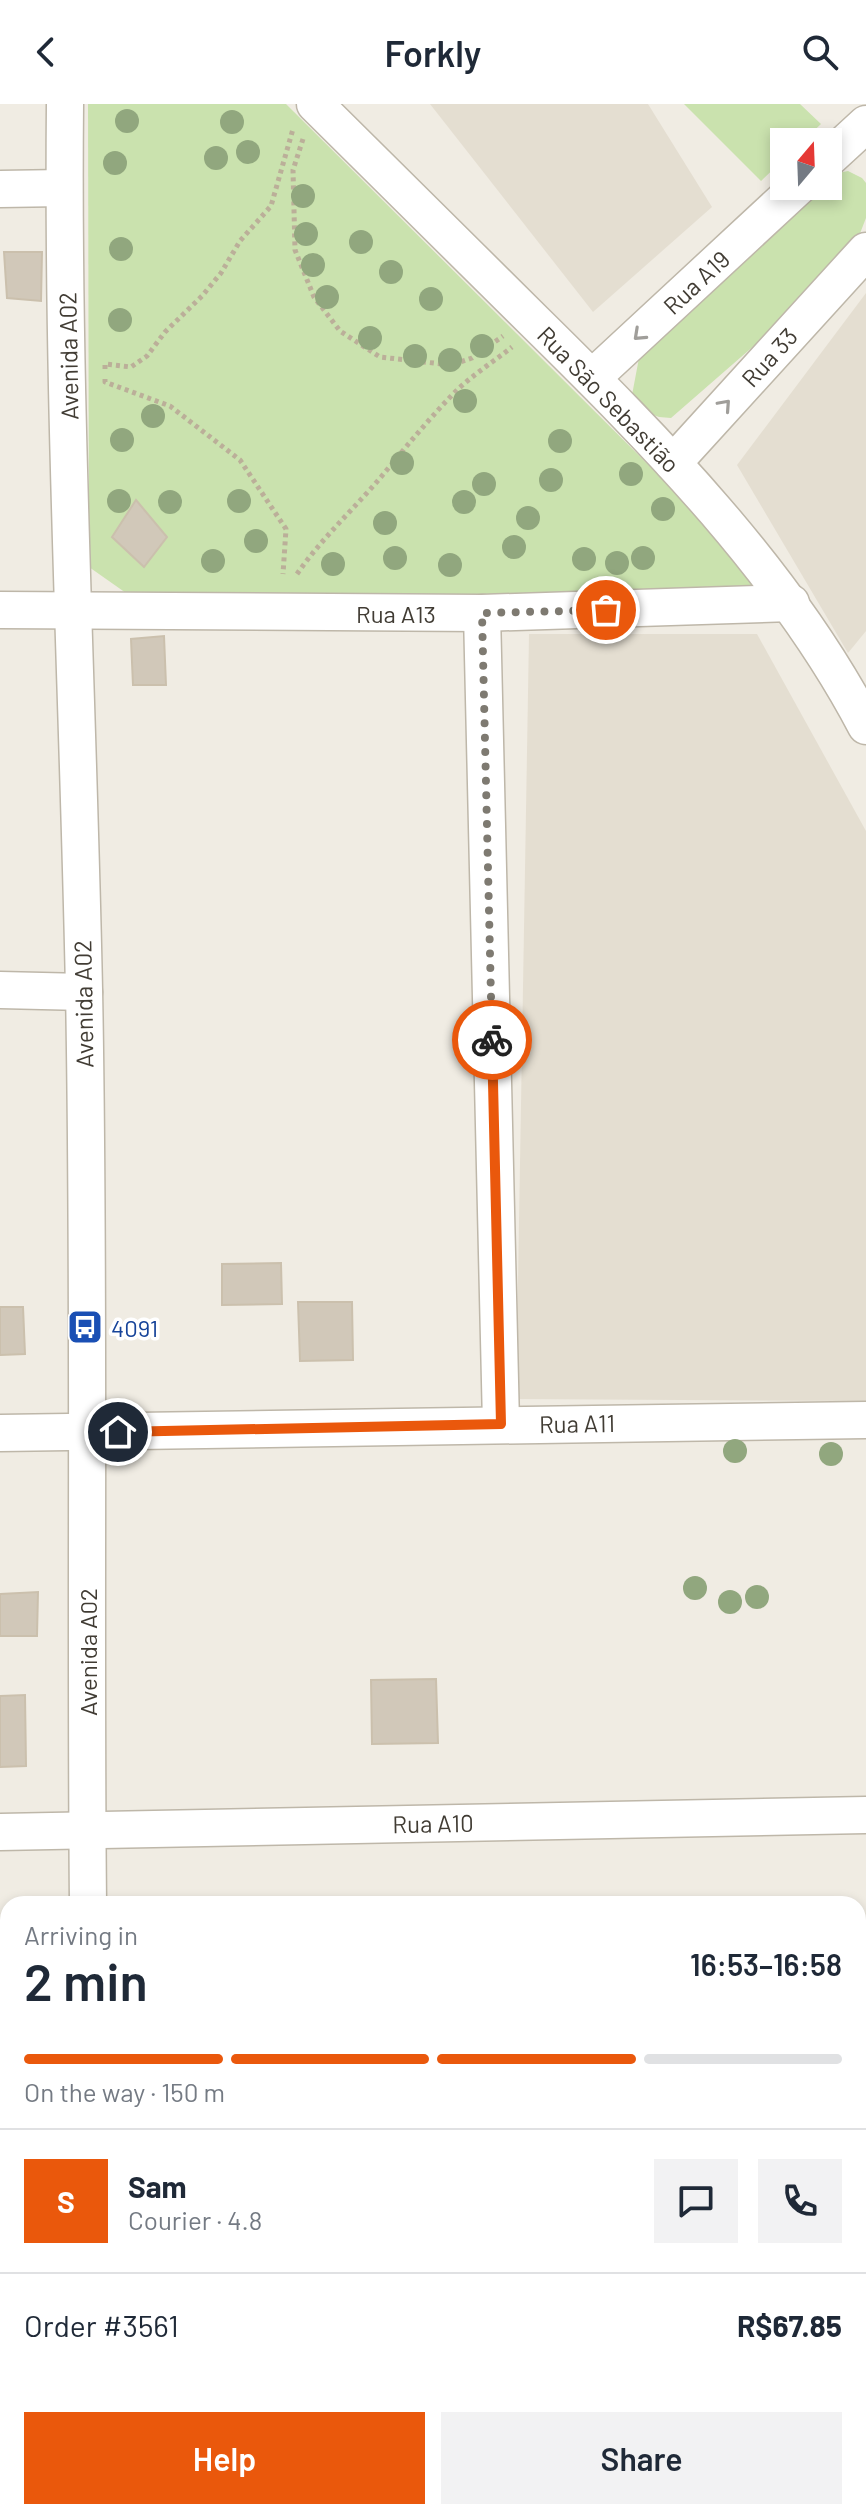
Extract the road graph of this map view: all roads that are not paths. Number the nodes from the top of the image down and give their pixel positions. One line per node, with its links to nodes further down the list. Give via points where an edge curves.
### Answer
1 (65, 104): 5 (street, Avenida A02)
2 (315, 121): 9 (street, Rua São Sebastião)
3 (866, 124): 4 (street)
4 (842, 146)
5 (64, 188): 6 (street); 13 (street, Avenida A02)
6 (0, 189)
7 (784, 200): 9 (street, Rua A19, one-way to 9)
8 (866, 251): 10 (street, Rua 33, one-way to 8)
9 (592, 378): 10 (street, Rua São Sebastião)
10 (673, 463): 11 (street, Rua São Sebastião)
11 (791, 603): 14 (street, Rua A13); 15 (street, Rua São Sebastião)
12 (0, 610): 13 (street, Rua A13)
13 (73, 611): 14 (street, Rua A13); 17 (street, Avenida A02)
14 (482, 613): 19 (street)
15 (861, 702)
16 (0, 990): 17 (street)
17 (84, 992): 20 (street, Avenida A02)
18 (866, 1420): 19 (street, Rua A11)
19 (501, 1424): 20 (street, Rua A11)
20 (86, 1432): 21 (street, Rua A11); 23 (street, Avenida A02)
21 (0, 1433)
22 (866, 1815): 23 (street, Rua A10)
23 (87, 1829): 24 (street, Rua A10); 25 (street, Avenida A02)
24 (0, 1832)
25 (88, 1896)

